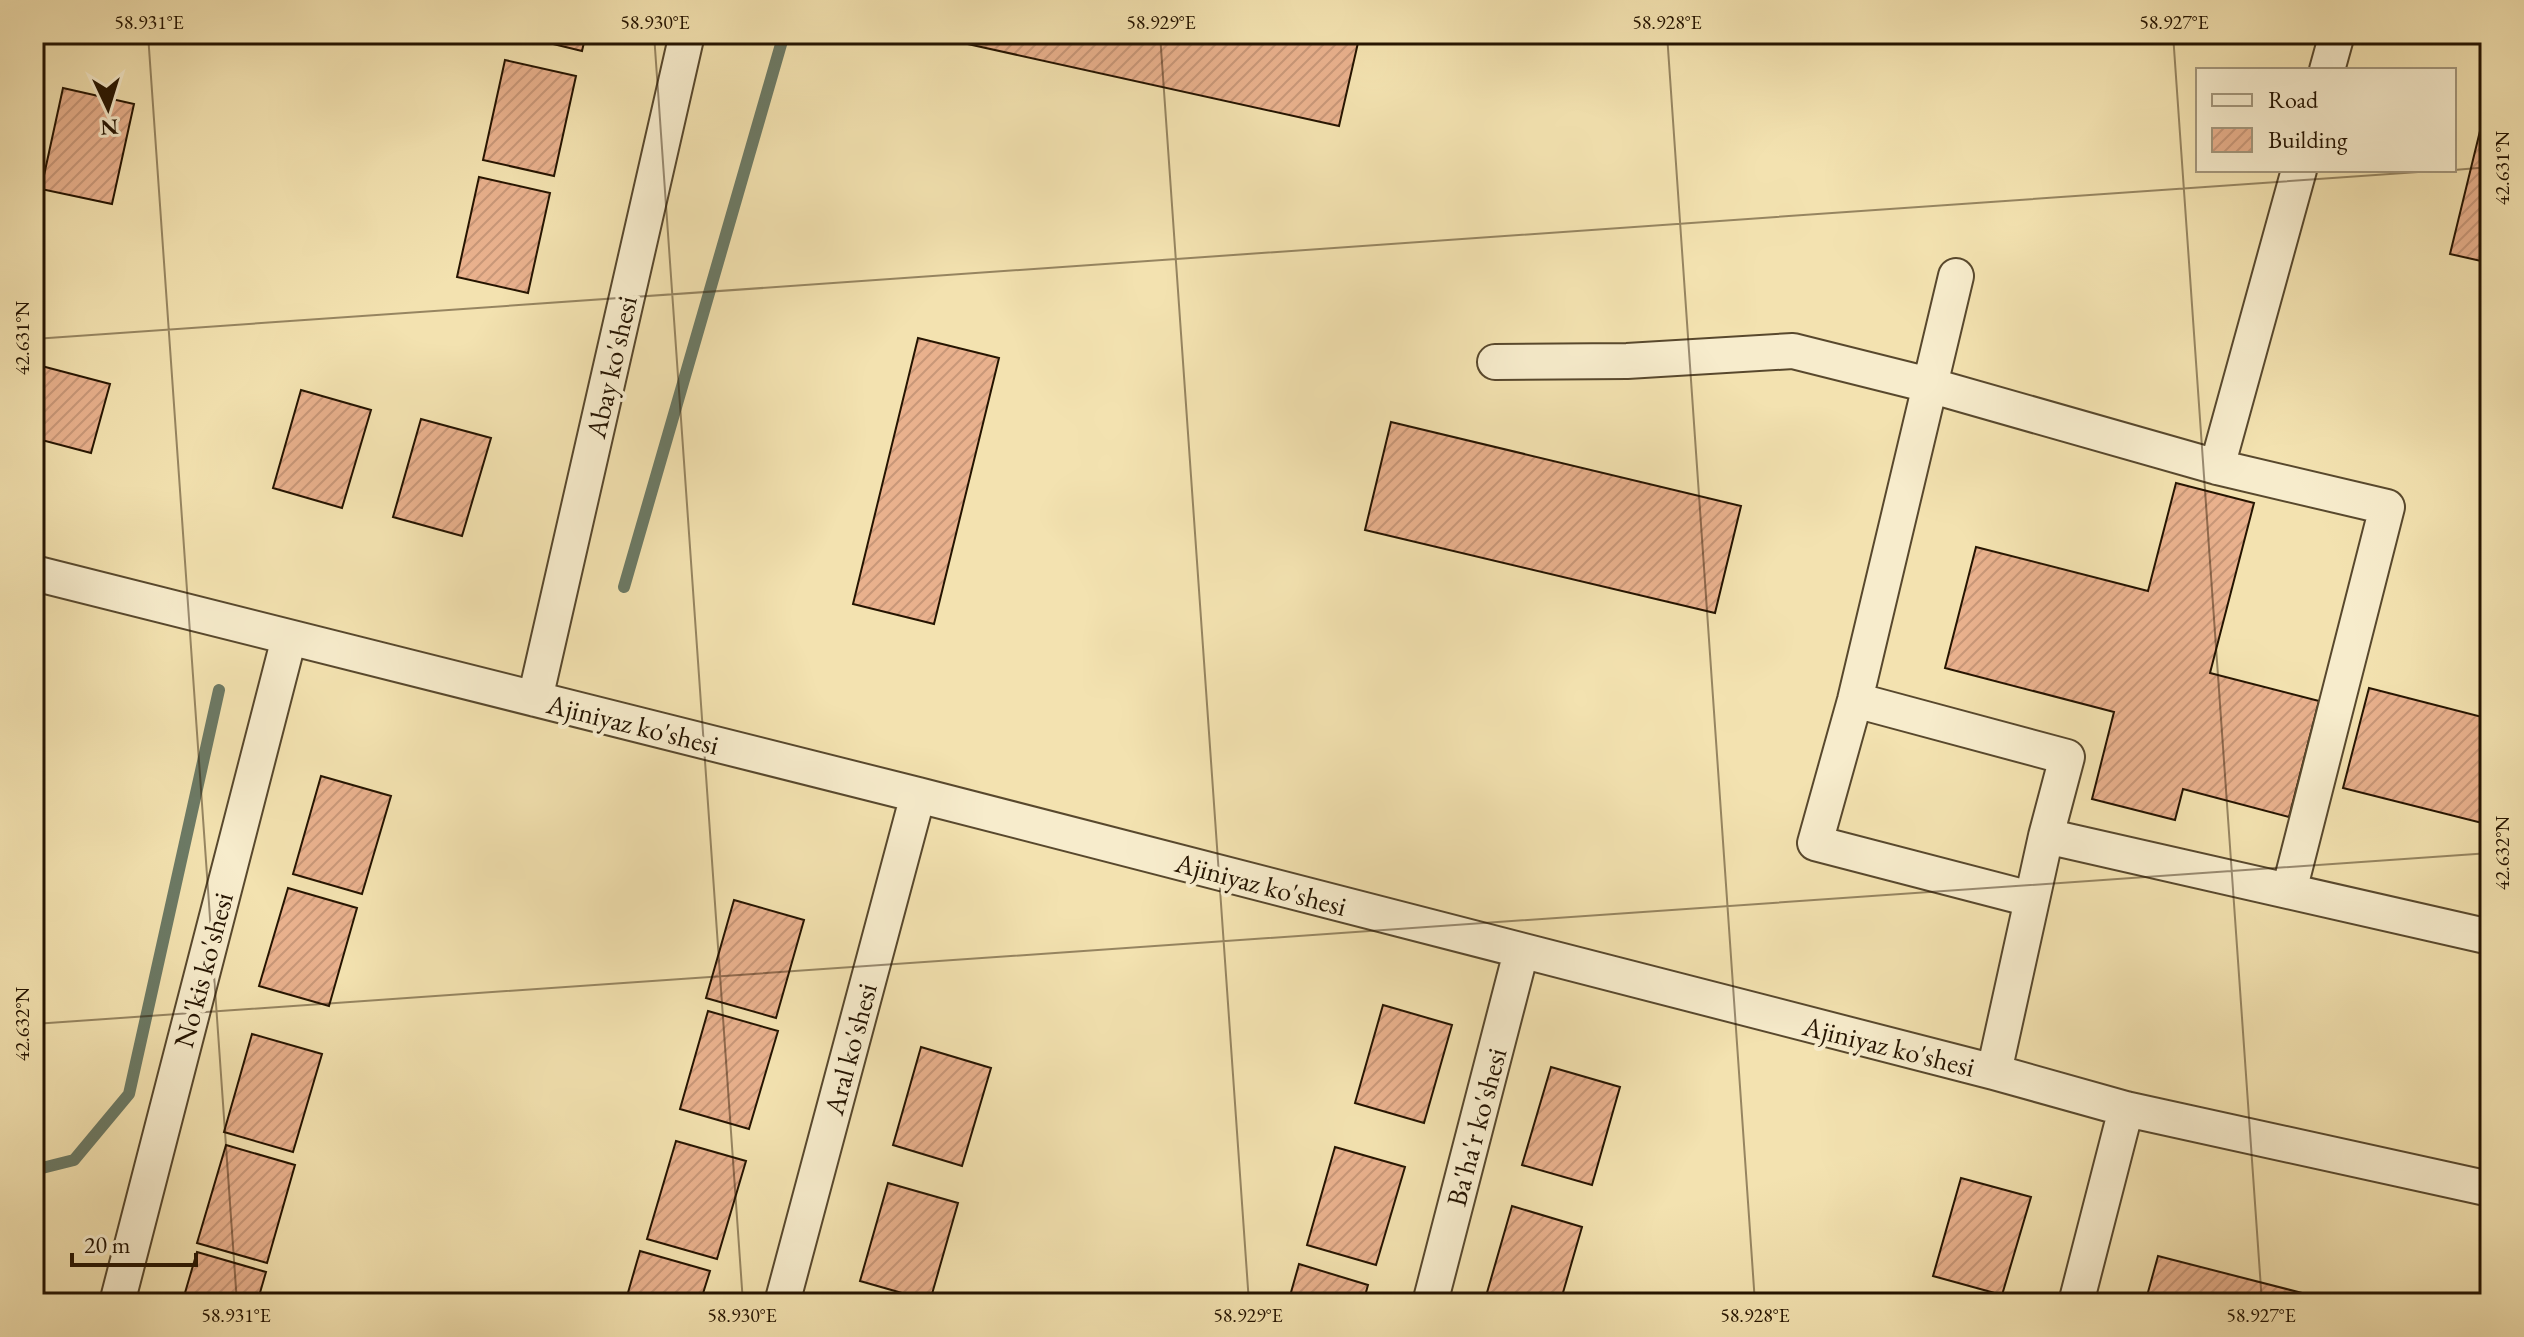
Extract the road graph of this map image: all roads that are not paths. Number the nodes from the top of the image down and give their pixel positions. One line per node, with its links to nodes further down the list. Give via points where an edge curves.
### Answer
1 (687, 34): 11 (street, Abay ko'shesi)
2 (2337, 34): 3 (street)
3 (2328, 68)
4 (2298, 172): 8 (street)
5 (1956, 276): 7 (street)
6 (1495, 362): 7 (street, via 1793,351)
7 (1929, 385): 8 (street); 12 (street)
8 (2217, 467): 15 (street, via 2387,507)
9 (34, 573): 10 (street, Ajiniyaz ko'shesi)
10 (289, 638): 11 (street, Ajiniyaz ko'shesi); 22 (street, No'kis ko'shesi)
11 (535, 699): 13 (street, Ajiniyaz ko'shesi)
12 (1855, 700): 14 (street, via 2067,757); 16 (street, via 1815,843)
13 (918, 795): 18 (street, Ajiniyaz ko'shesi); 23 (street, Aral ko'shesi)
14 (2046, 836): 15 (street); 16 (street)
15 (2289, 891): 17 (street)
16 (2031, 899): 19 (street)
17 (2490, 937)
18 (1521, 952): 19 (street, Ajiniyaz ko'shesi); 24 (street, Ba'ha'r ko'shesi)
19 (1994, 1072): 20 (street, Ajiniyaz ko'shesi)
20 (2126, 1109): 21 (street, Ajiniyaz ko'shesi); 25 (street)
21 (2490, 1189)
22 (117, 1303)
23 (782, 1303)
24 (1430, 1303)
25 (2076, 1303)

